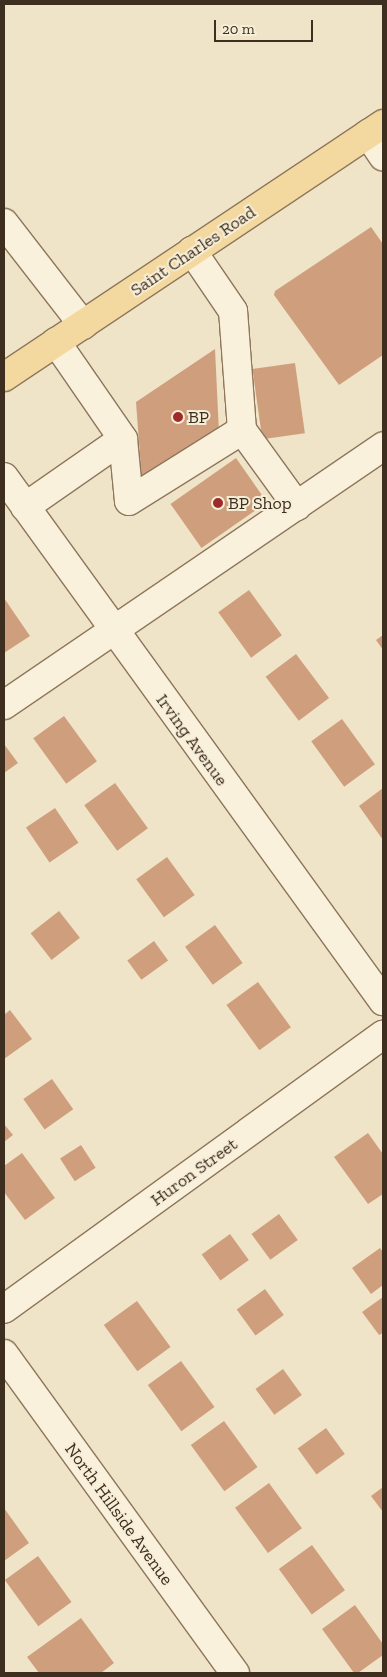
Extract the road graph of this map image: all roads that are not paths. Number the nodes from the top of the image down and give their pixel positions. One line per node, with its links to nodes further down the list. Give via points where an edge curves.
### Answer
1 (375, 129): 2 (street); 4 (main road, Saint Charles Road)
2 (383, 156)
3 (4, 223): 5 (street)
4 (192, 251): 5 (main road, Saint Charles Road); 8 (street, via 233,312)
5 (83, 325): 6 (main road, Saint Charles Road)
6 (56, 342): 7 (main road, Saint Charles Road); 9 (street)
7 (4, 378)
8 (242, 430): 9 (street, via 129,501); 12 (street)
9 (123, 439): 13 (street)
10 (383, 446): 12 (street)
11 (4, 477): 13 (street, Irving Avenue)
12 (297, 506): 14 (street)
13 (25, 507): 14 (street, Irving Avenue)
14 (114, 632): 15 (street); 16 (street, Irving Avenue)
15 (4, 705)
16 (383, 1001)
17 (383, 1035): 18 (street, Huron Street)
18 (4, 1309)
19 (4, 1354): 20 (street, North Hillside Avenue)
20 (235, 1673)

